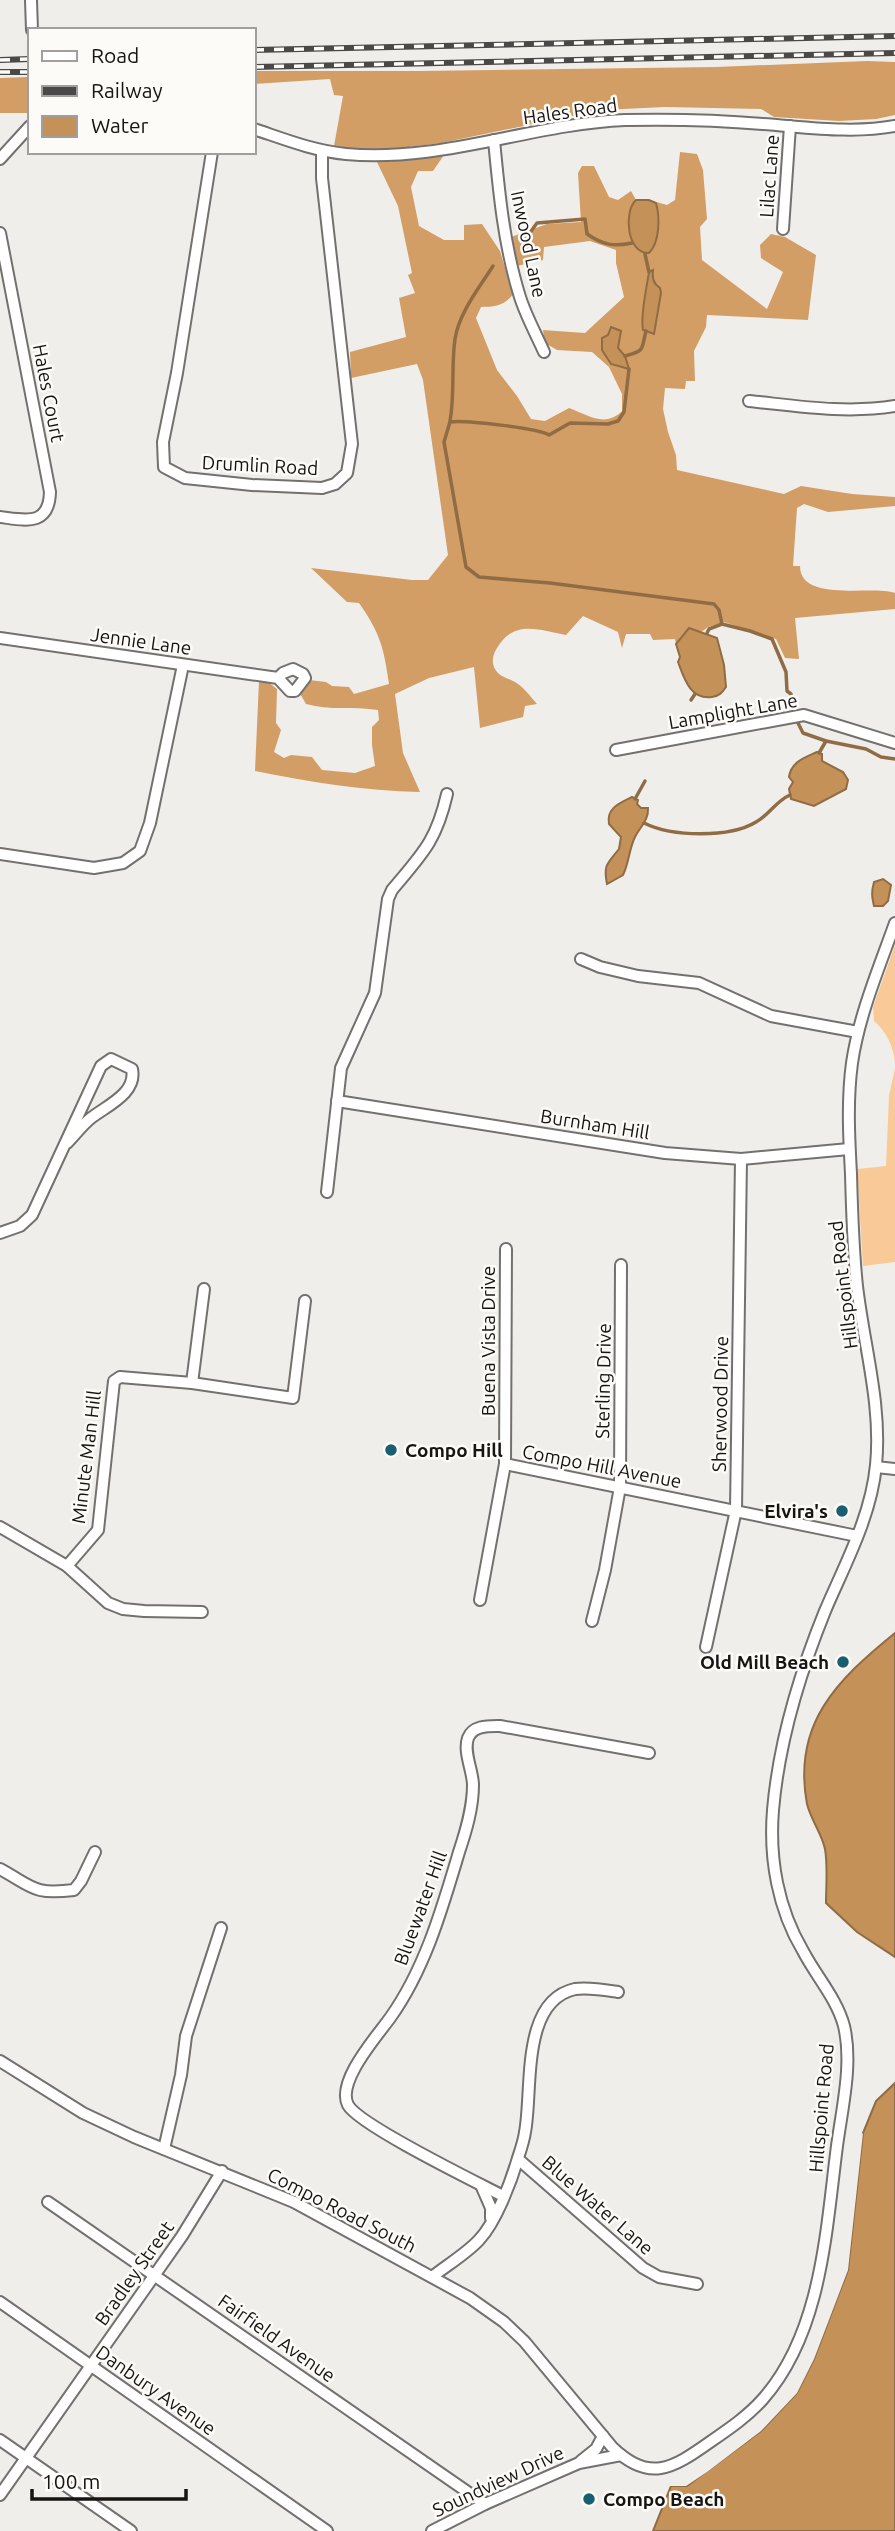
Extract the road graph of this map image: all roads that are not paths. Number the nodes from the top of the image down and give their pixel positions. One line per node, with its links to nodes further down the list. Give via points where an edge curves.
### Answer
1 (31, 0): 2 (street)
2 (33, 28)
3 (790, 126): 4 (street, Hales Road); 7 (street, Hales Road, via 624,120); 11 (street, Lilac Lane)
4 (895, 126)
5 (28, 128): 10 (street)
6 (256, 130): 8 (street, Hales Road)
7 (494, 141): 8 (street, Hales Road, via 372,156); 13 (street, Inwood Lane, via 513,272)
8 (322, 151): 9 (street, Drumlin Road, via 352,444 347,473 335,484 321,488 185,478 164,467 163,442)
9 (212, 154)
10 (0, 159)
11 (783, 229)
12 (0, 233): 16 (street, Hales Court, via 50,500 45,513 36,519)
13 (544, 352)
14 (749, 401): 15 (street, via 823,409)
15 (895, 406)
16 (0, 517)
17 (0, 638): 18 (street, Jennie Lane)
18 (183, 665): 19 (street, Jennie Lane); 23 (street, via 140,851 123,863 94,868)
19 (278, 678)
20 (895, 743): 21 (street, Lamplight Lane, via 804,715)
21 (616, 750)
22 (447, 794): 27 (street, via 430,842 391,890 375,993 345,1059)
23 (0, 854)
24 (895, 923): 26 (street, Hillspoint Road)
25 (581, 959): 26 (street, via 638,976 714,988 771,1016)
26 (858, 1032): 29 (street, Hillspoint Road, via 849,1089)
27 (337, 1101): 30 (street, Burnham Hill, via 665,1153); 31 (street)
28 (67, 1143): 28 (street, via 101,1066 111,1059 132,1069 130,1087); 32 (street, via 32,1215 20,1227)
29 (849, 1149): 30 (street, Burnham Hill); 39 (street, Hillspoint Road, via 855,1267 876,1409)
30 (741, 1159): 42 (street, Sherwood Drive)
31 (327, 1192)
32 (0, 1233)
33 (506, 1249): 38 (street, Buena Vista Drive)
34 (621, 1265): 41 (street, Sterling Drive)
35 (204, 1289): 37 (street)
36 (305, 1301): 37 (street, Minute Man Hill, via 293,1398)
37 (192, 1383): 45 (street, Minute Man Hill, via 120,1377 114,1381 98,1530)
38 (505, 1464): 41 (street, Compo Hill Avenue); 46 (street, Buena Vista Drive)
39 (876, 1466): 40 (street); 44 (street, Hillspoint Road)
40 (895, 1469)
41 (620, 1487): 42 (street, Compo Hill Avenue); 48 (street, Sterling Drive)
42 (736, 1510): 44 (street, Compo Hill Avenue); 49 (street, Sherwood Drive)
43 (0, 1527): 45 (street)
44 (857, 1536): 70 (street, Hillspoint Road, via 796,1689 773,1816 775,1869 784,1907 804,1954 840,2015 846,2044 844,2090 816,2288 784,2368 765,2397 745,2416 698,2451 664,2467 645,2469)
45 (67, 1566): 47 (street, via 108,1603 123,1609)
46 (480, 1600)
47 (202, 1612)
48 (592, 1621)
49 (706, 1647)
50 (649, 1753): 59 (street, Bluewater Hill, via 500,1726 485,1726 468,1738 472,1810 434,1933 395,2011 349,2077 345,2093 354,2113)
51 (95, 1852): 52 (street, via 74,1890 36,1891)
52 (0, 1869)
53 (221, 1928): 56 (street, via 186,2036)
54 (618, 1992): 57 (street, via 576,1989 557,1997 543,2013 534,2038 526,2131)
55 (0, 2061): 56 (street, Compo Road South, via 83,2113)
56 (164, 2149): 58 (street, Compo Road South)
57 (518, 2159): 60 (street); 65 (street, Blue Water Lane, via 643,2268 659,2277)
58 (222, 2171): 63 (street, Bradley Street); 64 (street, Compo Road South, via 294,2202)
59 (481, 2185): 60 (street, Bluewater Hill); 62 (street, via 491,2208)
60 (503, 2196): 62 (street)
61 (48, 2202): 63 (street, Fairfield Avenue)
62 (491, 2222): 64 (street, via 478,2241)
63 (155, 2274): 67 (street, Bradley Street); 74 (street, Fairfield Avenue)
64 (432, 2277): 68 (street, Compo Road South, via 504,2322)
65 (697, 2284)
66 (0, 2302): 67 (street, Danbury Avenue)
67 (90, 2365): 71 (street, Bradley Street); 76 (street, Danbury Avenue)
68 (603, 2435): 70 (street, Compo Road South); 72 (street, Soundview Drive, via 596,2449)
69 (0, 2440): 71 (street)
70 (621, 2455): 72 (street, Soundview Drive)
71 (26, 2458): 73 (street, Bradley Street); 75 (street)
72 (579, 2463): 74 (street, Soundview Drive)
73 (0, 2495)
74 (485, 2504): 77 (street, Soundview Drive)
75 (131, 2531)
76 (327, 2531)
77 (432, 2531)

